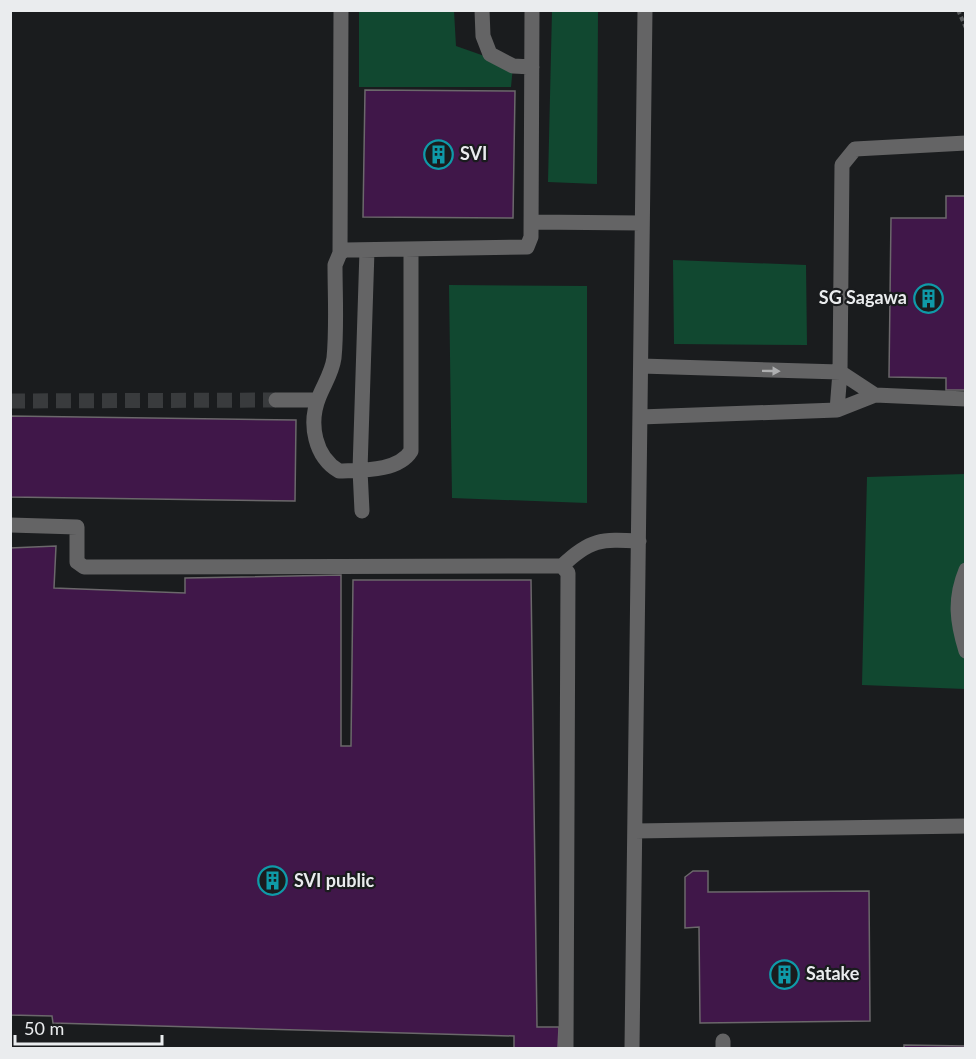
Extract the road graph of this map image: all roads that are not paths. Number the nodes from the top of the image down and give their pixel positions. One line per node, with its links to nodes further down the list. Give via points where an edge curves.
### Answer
1 (342, 10): 11 (street)
2 (483, 10): 5 (street, via 483,36 490,54 513,66)
3 (532, 10): 5 (street)
4 (645, 10): 8 (street)
5 (532, 66): 7 (street)
6 (966, 143): 13 (street, via 855,149 842,165)
7 (531, 222): 8 (street); 10 (street, via 527,246 518,249)
8 (640, 223): 12 (street)
9 (366, 250): 10 (street); 11 (street); 20 (street)
10 (411, 250): 20 (street, via 411,451 396,464)
11 (340, 253): 17 (street, via 335,265 334,359)
12 (641, 366): 13 (street, one-way to 13); 19 (street)
13 (840, 372): 14 (street); 18 (street)
14 (875, 395): 15 (street); 18 (street)
15 (966, 399)
16 (276, 400): 17 (street)
17 (317, 400): 20 (street, via 314,418 321,456 339,471)
18 (837, 410): 19 (street)
19 (640, 417): 23 (street)
20 (360, 470): 21 (street)
21 (362, 511)
22 (10, 525): 24 (street, via 77,527 77,562 84,567)
23 (634, 541): 24 (street, via 597,542 581,548); 28 (street)
24 (562, 566): 29 (street, via 567,573)
25 (966, 570): 26 (street, via 957,608)
26 (966, 651)
27 (966, 826): 28 (street)
28 (635, 831): 30 (street)
29 (566, 1048)
30 (632, 1048)

